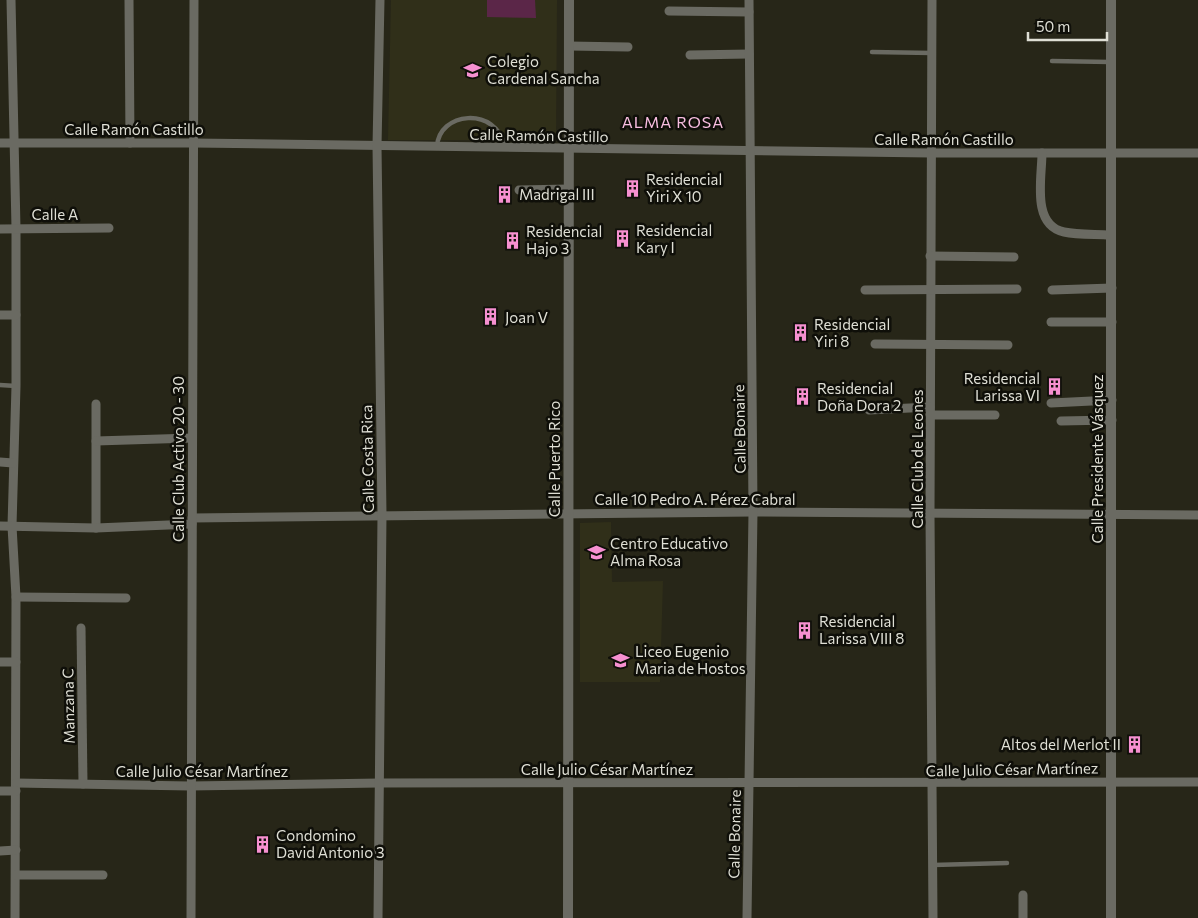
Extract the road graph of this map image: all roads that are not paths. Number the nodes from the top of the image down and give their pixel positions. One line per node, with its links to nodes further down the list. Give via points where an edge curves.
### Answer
1 (11, 0): 20 (street)
2 (129, 0): 21 (street)
3 (194, 0): 22 (street, Calle Club Activo 20 - 30)
4 (380, 0): 23 (street, Calle Costa Rica)
5 (568, 0): 11 (street, Calle Puerto Rico)
6 (749, 0): 10 (street, Calle Bonaire)
7 (932, 0): 14 (street, Calle Club de Leones)
8 (1111, 0): 18 (street, Calle Presidente Vásquez)
9 (668, 12): 10 (street)
10 (749, 12): 15 (street, Calle Bonaire)
11 (569, 46): 12 (street); 26 (street, Calle Puerto Rico)
12 (628, 47)
13 (872, 52): 14 (lane)
14 (932, 53): 28 (street, Calle Club de Leones)
15 (749, 54): 16 (street); 27 (street, Calle Bonaire)
16 (690, 55)
17 (1052, 61): 18 (lane)
18 (1111, 62): 30 (street, Calle Presidente Vásquez)
19 (0, 143): 20 (street, Calle Ramón Castillo)
20 (16, 143): 21 (street, Calle Ramón Castillo); 35 (street)
21 (130, 143): 22 (street, Calle Ramón Castillo)
22 (193, 143): 23 (street, Calle Ramón Castillo); 62 (street, Calle Club Activo 20 - 30)
23 (377, 146): 24 (street, Calle Ramón Castillo); 69 (street, Calle Costa Rica)
24 (437, 147): 25 (street, Calle Ramón Castillo); 25 (lane, via 445,128 467,118 494,124)
25 (506, 148): 26 (street, Calle Ramón Castillo)
26 (568, 150): 27 (street, Calle Ramón Castillo); 32 (street, Calle Puerto Rico)
27 (749, 150): 28 (street, Calle Ramón Castillo); 66 (street, Calle Bonaire)
28 (930, 153): 29 (street, Calle Ramón Castillo); 38 (street, Calle Club de Leones)
29 (1042, 153): 30 (street, Calle Ramón Castillo); 37 (street, via 1042,212 1049,225 1065,232)
30 (1111, 153): 31 (street, Calle Ramón Castillo); 37 (street, Calle Presidente Vásquez)
31 (1198, 153)
32 (568, 189): 33 (street); 67 (street, Calle Puerto Rico)
33 (519, 190)
34 (0, 228): 35 (street, Calle A)
35 (16, 228): 36 (street, Calle A); 46 (street)
36 (109, 228)
37 (1110, 235): 41 (street, Calle Presidente Vásquez)
38 (930, 256): 39 (street); 40 (street, Calle Club de Leones)
39 (1014, 257)
40 (930, 288): 42 (street); 43 (street); 50 (street, Calle Club de Leones)
41 (1112, 288): 44 (street); 48 (street, Calle Presidente Vásquez)
42 (1017, 289)
43 (865, 290)
44 (1052, 290)
45 (0, 315): 46 (street)
46 (16, 315): 53 (street)
47 (1051, 322): 48 (street)
48 (1112, 322): 54 (street, Calle Presidente Vásquez)
49 (875, 344): 50 (street)
50 (930, 344): 51 (street); 58 (street, Calle Club de Leones)
51 (1008, 345)
52 (0, 385): 53 (lane)
53 (16, 386): 65 (street)
54 (1112, 400): 55 (street); 60 (street, Calle Presidente Vásquez)
55 (1051, 403)
56 (96, 404): 63 (street)
57 (869, 410): 58 (street)
58 (930, 411): 59 (street); 68 (street, Calle Club de Leones)
59 (995, 415)
60 (1112, 420): 61 (street); 70 (street, Calle Presidente Vásquez)
61 (1061, 421)
62 (192, 438): 63 (street); 72 (street, Calle Club Activo 20 - 30)
63 (96, 441): 75 (street)
64 (0, 462): 65 (street)
65 (13, 463): 74 (street)
66 (753, 512): 67 (street, Calle 10 Pedro A. Pérez Cabral); 68 (street, Calle 10 Pedro A. Pérez Cabral); 81 (street, Calle Bonaire)
67 (569, 513): 69 (street, Calle 10 Pedro A. Pérez Cabral); 85 (street, Calle Puerto Rico)
68 (930, 514): 70 (street, Calle 10 Pedro A. Pérez Cabral); 87 (street, Calle Club de Leones)
69 (382, 515): 72 (street, Calle 10 Pedro A. Pérez Cabral); 84 (street, Calle Costa Rica)
70 (1113, 515): 71 (street, Calle 10 Pedro A. Pérez Cabral); 82 (street, Calle Presidente Vásquez)
71 (1198, 515)
72 (192, 521): 75 (street, Calle 10 Pedro A. Pérez Cabral); 88 (street, Calle Club Activo 20 - 30)
73 (0, 526): 74 (street, Calle 10 Pedro A. Pérez Cabral)
74 (12, 526): 75 (street, Calle 10 Pedro A. Pérez Cabral); 76 (street)
75 (96, 528)
76 (16, 596): 77 (street); 80 (street)
77 (126, 598)
78 (80, 628): 86 (street, Manzana C)
79 (0, 662): 80 (street)
80 (16, 662): 89 (street)
81 (748, 782): 85 (street, Calle Julio César Martínez); 87 (street, Calle Julio César Martínez); 102 (street, Calle Bonaire)
82 (1112, 782): 83 (street, Calle Julio César Martínez); 87 (street, Calle Julio César Martínez); 105 (street, Calle Presidente Vásquez)
83 (1198, 782)
84 (379, 783): 85 (street, Calle Julio César Martínez); 88 (street, Calle Julio César Martínez); 100 (street, Calle Costa Rica)
85 (567, 783): 101 (street, Calle Puerto Rico)
86 (83, 784): 88 (street, Calle Julio César Martínez); 89 (street, Calle Julio César Martínez)
87 (932, 784): 94 (street, Calle Club de Leones)
88 (190, 786): 99 (street, Calle Club Activo 20 - 30)
89 (16, 787): 90 (street, Calle Julio César Martínez); 91 (street)
90 (0, 791)
91 (16, 850): 92 (street); 95 (street)
92 (0, 851)
93 (1007, 863): 94 (lane)
94 (933, 865): 103 (street, Calle Club de Leones)
95 (16, 875): 96 (street); 98 (street)
96 (102, 875)
97 (1023, 895): 104 (street)
98 (15, 918)
99 (191, 918)
100 (378, 918)
101 (568, 918)
102 (747, 918)
103 (933, 918)
104 (1023, 918)
105 (1111, 918)

